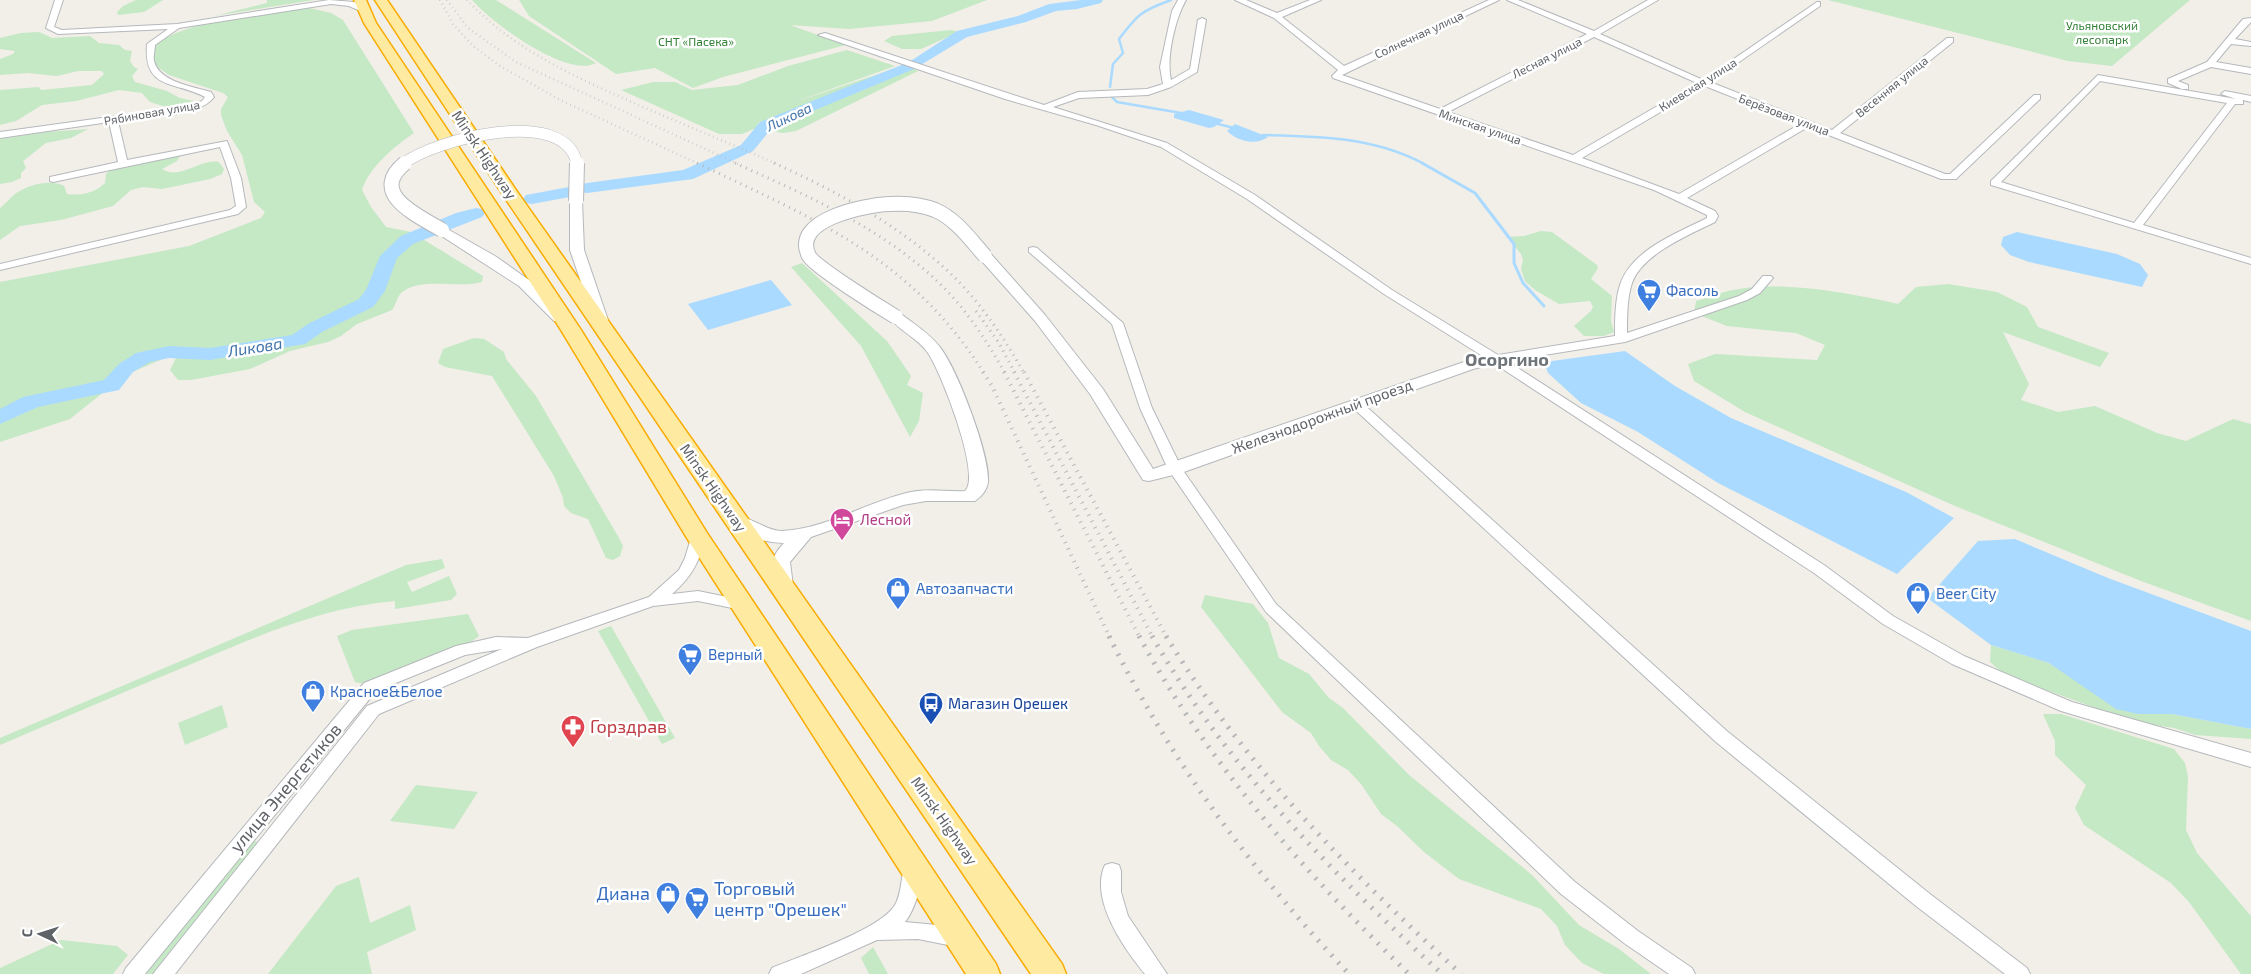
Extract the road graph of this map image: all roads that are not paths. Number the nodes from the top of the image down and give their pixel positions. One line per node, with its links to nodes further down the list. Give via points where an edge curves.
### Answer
1 (59, 0): 16 (street, via 50,28 53,30 110,31)
2 (330, 0): 10 (street)
3 (381, 0): 46 (highway, Minsk Highway, via 516,203)
4 (1182, 0): 26 (street, via 1176,11 1164,67)
5 (1240, 0): 13 (street, Минская улица)
6 (1316, 0): 13 (street)
7 (1495, 0): 23 (street, Солнечная улица)
8 (1511, 0): 17 (street, Берёзовая улица)
9 (1654, 0): 17 (street, Лесная улица)
10 (312, 4): 12 (street, via 343,2); 16 (street)
11 (1817, 4): 25 (street, Киевская улица)
12 (362, 6): 47 (highway, Minsk Highway, via 394,60)
13 (1277, 16): 23 (street, Минская улица)
14 (1202, 20): 26 (street, via 1194,70)
15 (2251, 20): 20 (street, via 2246,21)
16 (177, 26): 33 (street, Рябиновая улица, via 152,44 150,62 165,79 208,94 209,101 191,108)
17 (1594, 34): 25 (street, Берёзовая улица); 32 (street, Лесная улица)
18 (822, 35): 31 (street)
19 (1950, 40): 35 (street, Весенняя улица)
20 (2231, 41): 21 (street); 22 (street)
21 (2251, 44)
22 (2210, 64): 24 (street); 28 (street, via 2171,82)
23 (1342, 70): 32 (street, Минская улица, via 1336,76)
24 (2251, 71)
25 (1704, 83): 34 (street, Берёзовая улица); 37 (street, Киевская улица)
26 (1168, 85): 31 (street, via 1148,92 1078,95)
27 (2037, 97): 35 (street, Берёзовая улица, via 1952,178)
28 (2251, 99)
29 (2233, 101): 30 (street); 41 (street); 41 (street, via 2098,78 1995,182)
30 (2251, 104)
31 (1043, 108): 49 (street, via 1149,140 1197,164 1251,197 1388,292)
32 (1439, 113): 37 (street, Минская улица)
33 (113, 120): 36 (street, Рябиновая улица); 38 (street)
34 (1807, 124): 35 (street, Берёзовая улица); 40 (street)
35 (1833, 134)
36 (0, 135)
37 (1574, 159): 40 (street, Минская улица)
38 (124, 164): 39 (street); 44 (street, via 224,143 236,178 241,207 234,212)
39 (53, 179)
40 (1682, 197): 48 (street, Минская улица, via 1713,216 1658,249 1633,271 1626,283)
41 (2136, 226): 43 (street)
42 (1033, 250): 51 (street, via 1117,323 1146,408)
43 (2251, 261)
44 (0, 267)
45 (1767, 278): 48 (street, via 1756,291 1743,298)
46 (602, 324): 47 (street, bridge, via 577,250 578,164 574,151 565,143 545,135 514,132 460,138 408,160 395,173 391,180 392,192 398,200 524,283); 52 (highway, Minsk Highway)
47 (572, 330): 54 (highway, Minsk Highway)
48 (1621, 338): 49 (street)
49 (1496, 359): 50 (street, Железнодорожный проезд, via 1469,365); 59 (street, via 1819,569 1888,620 1958,660 2067,707)
50 (1356, 404): 51 (street, Железнодорожный проезд); 71 (street, via 1722,737)
51 (1175, 469): 53 (street, Железнодорожный проезд, bridge, via 1149,476 1097,392 1040,318 947,217 915,205 862,206 818,225 806,240 809,256 846,285 896,317 934,350 956,394 979,482 969,497 934,495 910,498); 70 (street, via 1271,608 1568,888 1611,923)
52 (735, 520): 53 (street, via 769,536); 55 (highway, Minsk Highway)
53 (804, 533): 55 (street, via 781,559 779,572)
54 (698, 538): 56 (street, via 694,558 687,571); 57 (highway, Minsk Highway)
55 (784, 589): 68 (highway, Minsk Highway)
56 (652, 601): 57 (street, via 698,596); 58 (street)
57 (742, 605): 60 (highway, Minsk Highway)
58 (531, 643): 64 (street, улица Энергетиков, via 496,642 462,650 370,687); 65 (street, via 373,710)
59 (2251, 760)
60 (913, 867): 62 (street, via 900,914); 63 (highway, Minsk Highway)
61 (1112, 871): 69 (street, via 1112,895 1121,923)
62 (875, 932): 63 (street, via 923,930); 66 (street)
63 (960, 938): 67 (highway, Minsk Highway)
64 (133, 974)
65 (163, 974)
66 (779, 974)
67 (984, 974)
68 (1050, 974)
69 (1157, 974)
70 (1685, 974)
71 (2020, 974)

